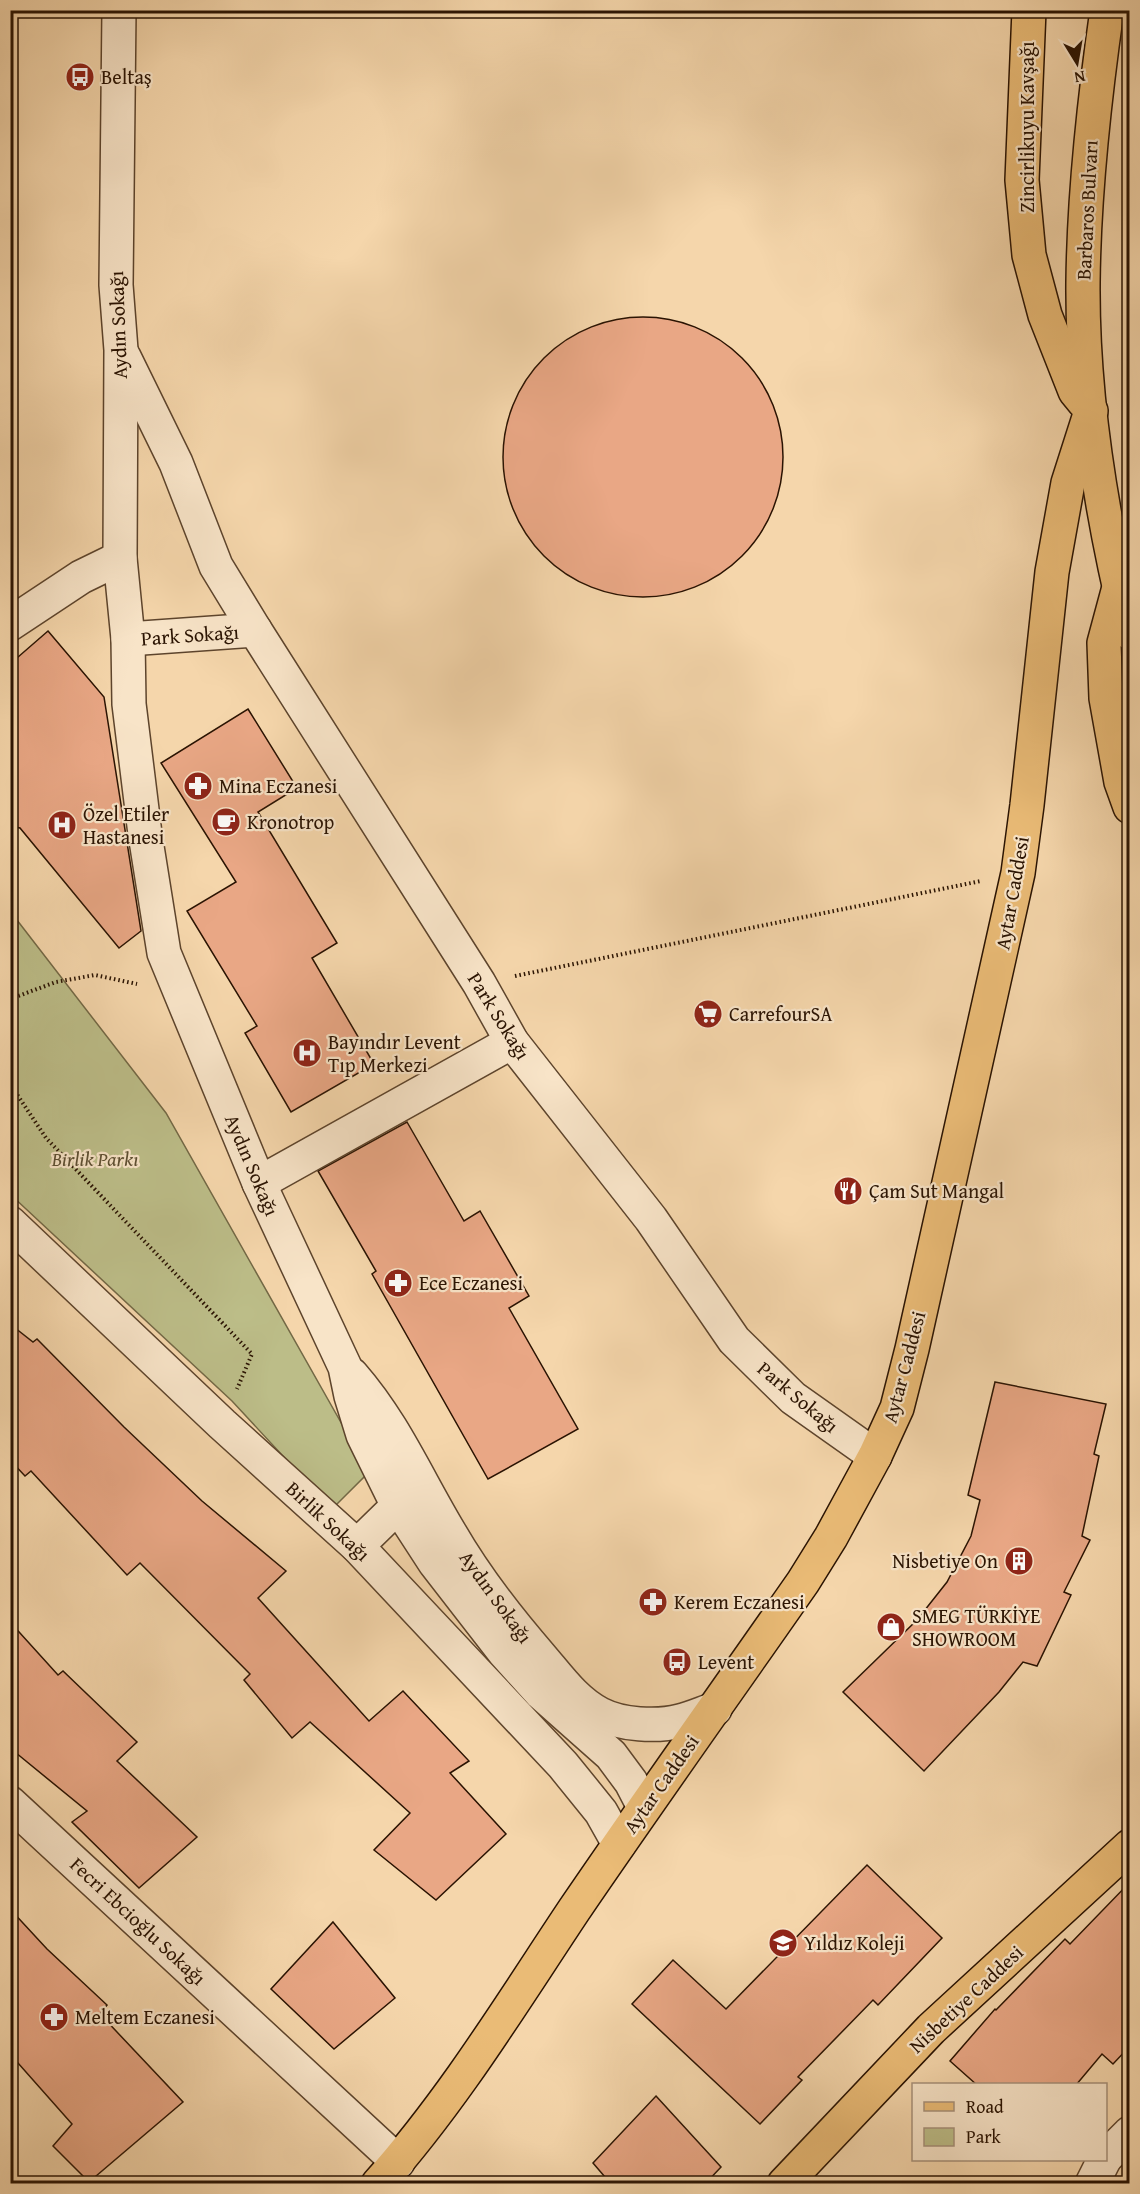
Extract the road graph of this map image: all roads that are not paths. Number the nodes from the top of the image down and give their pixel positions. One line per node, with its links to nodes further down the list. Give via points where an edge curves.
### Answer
1 (119, 10): 4 (street, Aydın Sokağı, via 116,285)
2 (1029, 10): 5 (main road, Zincirlikuyu Kavşağı, via 1022,180 1029,255 1055,342 1075,392)
3 (1107, 10): 5 (main road, Barbaros Bulvarı, via 1091,128 1083,283)
4 (121, 350): 6 (street, Aydın Sokağı); 10 (street, via 176,463 216,566)
5 (1090, 411): 7 (main road, Barbaros Bulvarı, via 1102,504); 19 (main road, Aytar Caddesi, via 1068,483 1052,573 1018,873 912,1349 897,1408)
6 (120, 558): 8 (street, Aydın Sokağı); 9 (street, via 81,577)
7 (1119, 590): 11 (main road, Barbaros Bulvarı); 14 (main road, via 1104,654 1121,782)
8 (122, 593): 12 (street, Aydın Sokağı); 13 (street, via 75,598)
9 (10, 624)
10 (255, 630): 12 (street, Park Sokağı); 15 (street, Park Sokağı, via 479,983)
11 (1130, 633)
12 (128, 639): 16 (street, Aydın Sokağı, via 146,703 180,949 180,992)
13 (10, 644)
14 (1130, 807)
15 (512, 1042): 16 (street); 19 (street, Park Sokağı, via 651,1219 734,1340 793,1398)
16 (259, 1183): 18 (street, Aydın Sokağı)
17 (10, 1223): 21 (street, Birlik Sokağı)
18 (345, 1367): 20 (street, Aydın Sokağı, via 363,1435); 22 (street, Aydın Sokağı, via 387,1421 483,1584 582,1702 629,1724 679,1722)
19 (875, 1456): 22 (main road, Aytar Caddesi, via 803,1582)
20 (398, 1506): 21 (street); 24 (street, Aydın Sokağı, via 435,1563 504,1652 542,1693 611,1755)
21 (357, 1546): 25 (street, Birlik Sokağı, via 563,1765 601,1812)
22 (715, 1709): 24 (main road, Aytar Caddesi)
23 (10, 1803): 30 (street, Fecri Ebcioğlu Sokağı)
24 (644, 1807): 25 (main road, Aytar Caddesi)
25 (619, 1844): 30 (main road, Aytar Caddesi, via 476,2058)
26 (1130, 1846): 31 (main road, Nisbetiye Caddesi, via 931,2029)
27 (1130, 2133): 28 (street)
28 (1107, 2156)
29 (1104, 2161): 32 (street)
30 (388, 2173)
31 (784, 2184)
32 (1092, 2184)

